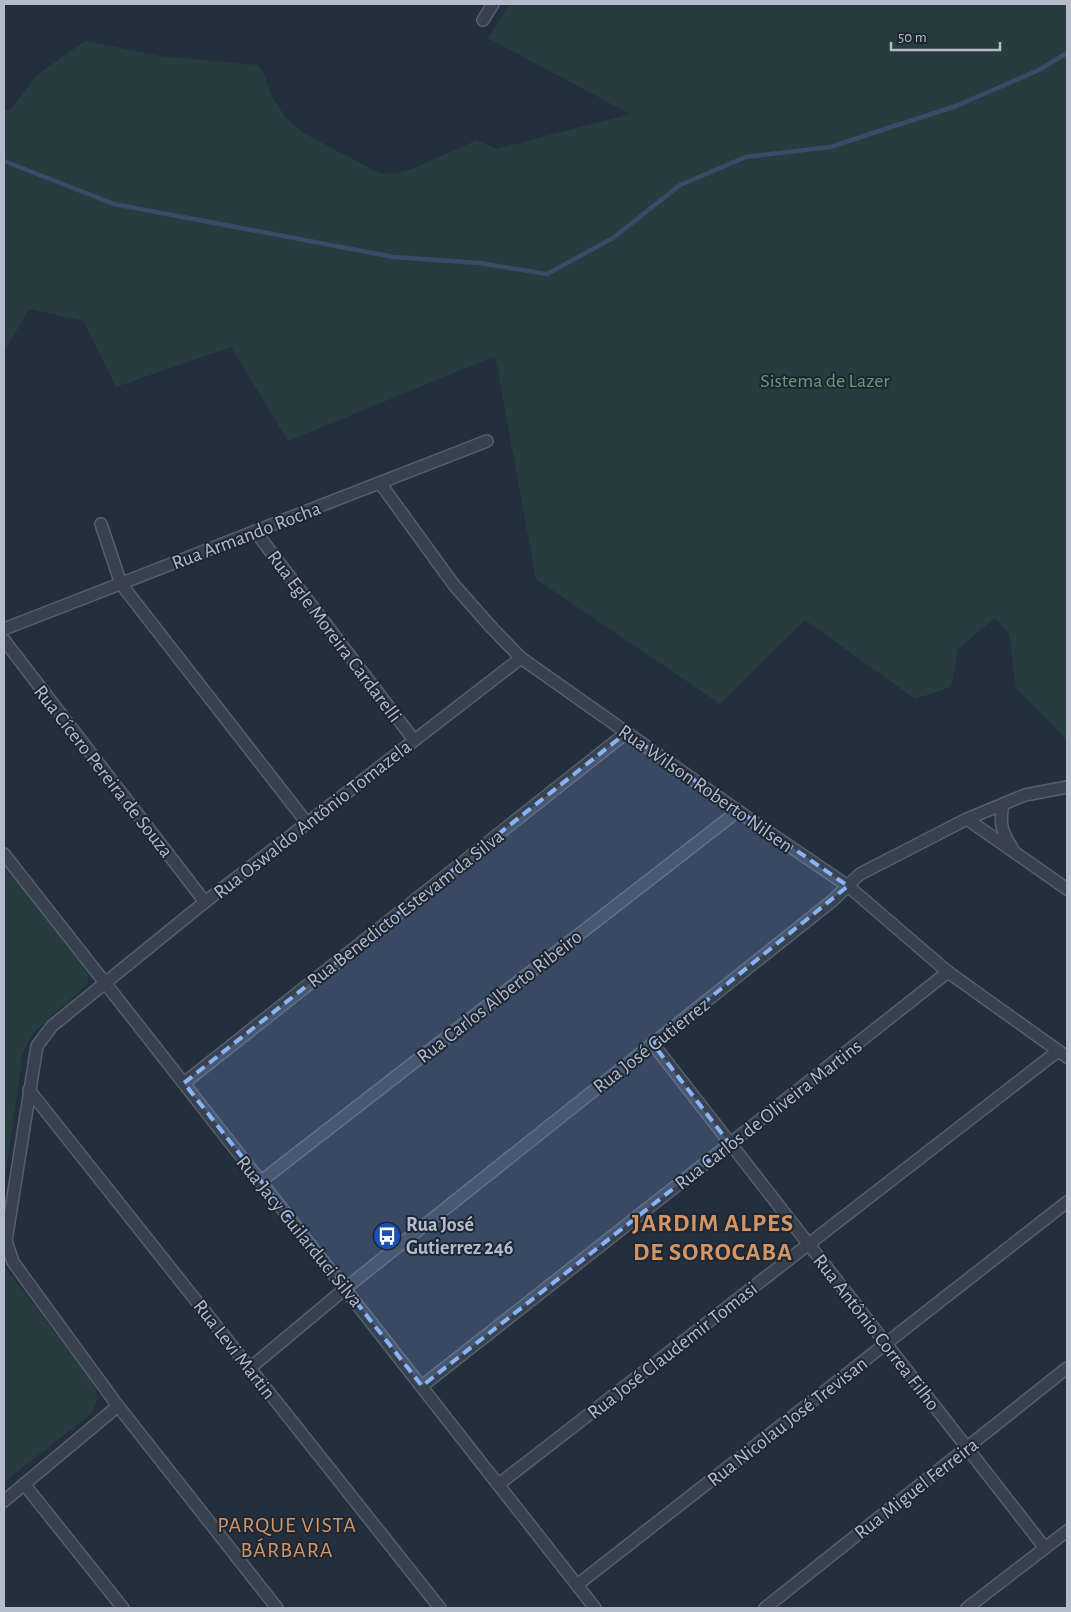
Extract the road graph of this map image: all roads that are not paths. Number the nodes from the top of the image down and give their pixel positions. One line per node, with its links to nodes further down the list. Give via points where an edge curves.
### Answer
1 (493, 4): 2 (street)
2 (483, 20)
3 (488, 441): 4 (street, Rua Armando Rocha)
4 (380, 483): 6 (street, Rua Armando Rocha); 10 (street, Rua Wilson Roberto Nilsen, via 454,585)
5 (100, 524): 7 (street)
6 (256, 531): 7 (street, Rua Armando Rocha); 12 (street, Rua Egle Moreira Cardarelli)
7 (121, 584): 8 (street, Rua Armando Rocha); 17 (street)
8 (4, 629)
9 (4, 640): 22 (street, Rua Cícero Pereira de Souza)
10 (521, 658): 11 (street, Rua Wilson Roberto Nilsen); 12 (street, Rua Oswaldo Antônio Tomazela)
11 (626, 733): 15 (street, Rua Wilson Roberto Nilsen); 27 (street, Rua Benedicto Estevam da Silva)
12 (414, 740): 17 (street, Rua Oswaldo Antônio Tomazela)
13 (1067, 786): 14 (street, Rua José Gutierrez)
14 (1002, 804): 16 (street, Rua José Gutierrez); 18 (street, via 1003,833)
15 (738, 811): 20 (street, Rua Wilson Roberto Nilsen); 30 (street, Rua Carlos Alberto Ribeiro)
16 (967, 819): 18 (street); 20 (street, Rua José Gutierrez, via 860,874)
17 (307, 823): 22 (street, Rua Oswaldo Antônio Tomazela)
18 (1014, 852): 21 (street)
19 (4, 854): 24 (street, Rua Jacy Guilarduci Silva)
20 (848, 886): 23 (street, Rua Wilson Roberto Nilsen); 25 (street, Rua José Gutierrez)
21 (1067, 890)
22 (205, 902): 24 (street, Rua Oswaldo Antônio Tomazela)
23 (948, 972): 26 (street, Rua Wilson Roberto Nilsen); 29 (street, Rua Carlos de Oliveira Martins)
24 (105, 983): 27 (street, Rua Jacy Guilarduci Silva); 28 (street, Rua Oswaldo Antônio Tomazela, via 52,1026 37,1046)
25 (653, 1044): 29 (street, Rua Antônio Correa Filho); 33 (street, Rua José Gutierrez)
26 (1063, 1054): 32 (street, Rua José Claudemir Tomasi)
27 (184, 1083): 30 (street, Rua Jacy Guilarduci Silva)
28 (29, 1090): 35 (street, Rua Levi Martin); 38 (street, Rua Oswaldo Antônio Tomazela, via 6,1241 13,1262)
29 (730, 1144): 32 (street, Rua Antônio Correa Filho); 37 (street, Rua Carlos de Oliveira Martins)
30 (260, 1182): 33 (street, Rua Jacy Guilarduci Silva)
31 (1067, 1202): 34 (street, Rua Nicolau José Trevisan)
32 (808, 1244): 34 (street, Rua Antônio Correa Filho); 41 (street, Rua José Claudemir Tomasi)
33 (346, 1288): 35 (street, Rua José Gutierrez); 37 (street, Rua Jacy Guilarduci Silva)
34 (886, 1343): 39 (street, Rua Antônio Correa Filho); 45 (street, Rua Nicolau José Trevisan)
35 (250, 1368): 48 (street, Rua Levi Martin)
36 (1067, 1368): 39 (street, Rua Miguel Ferreira)
37 (422, 1386): 41 (street, Rua Jacy Guilarduci Silva)
38 (118, 1406): 40 (street); 47 (street, Rua Oswaldo Antônio Tomazela)
39 (967, 1448): 44 (street, Rua Antônio Correa Filho); 50 (street, Rua Miguel Ferreira)
40 (24, 1484): 42 (street); 46 (street)
41 (499, 1484): 45 (street, Rua Jacy Guilarduci Silva)
42 (4, 1501)
43 (1067, 1531): 44 (street)
44 (1045, 1548): 51 (street)
45 (577, 1585): 49 (street, Rua Jacy Guilarduci Silva)
46 (123, 1608)
47 (277, 1608)
48 (440, 1608)
49 (595, 1608)
50 (765, 1608)
51 (968, 1608)

